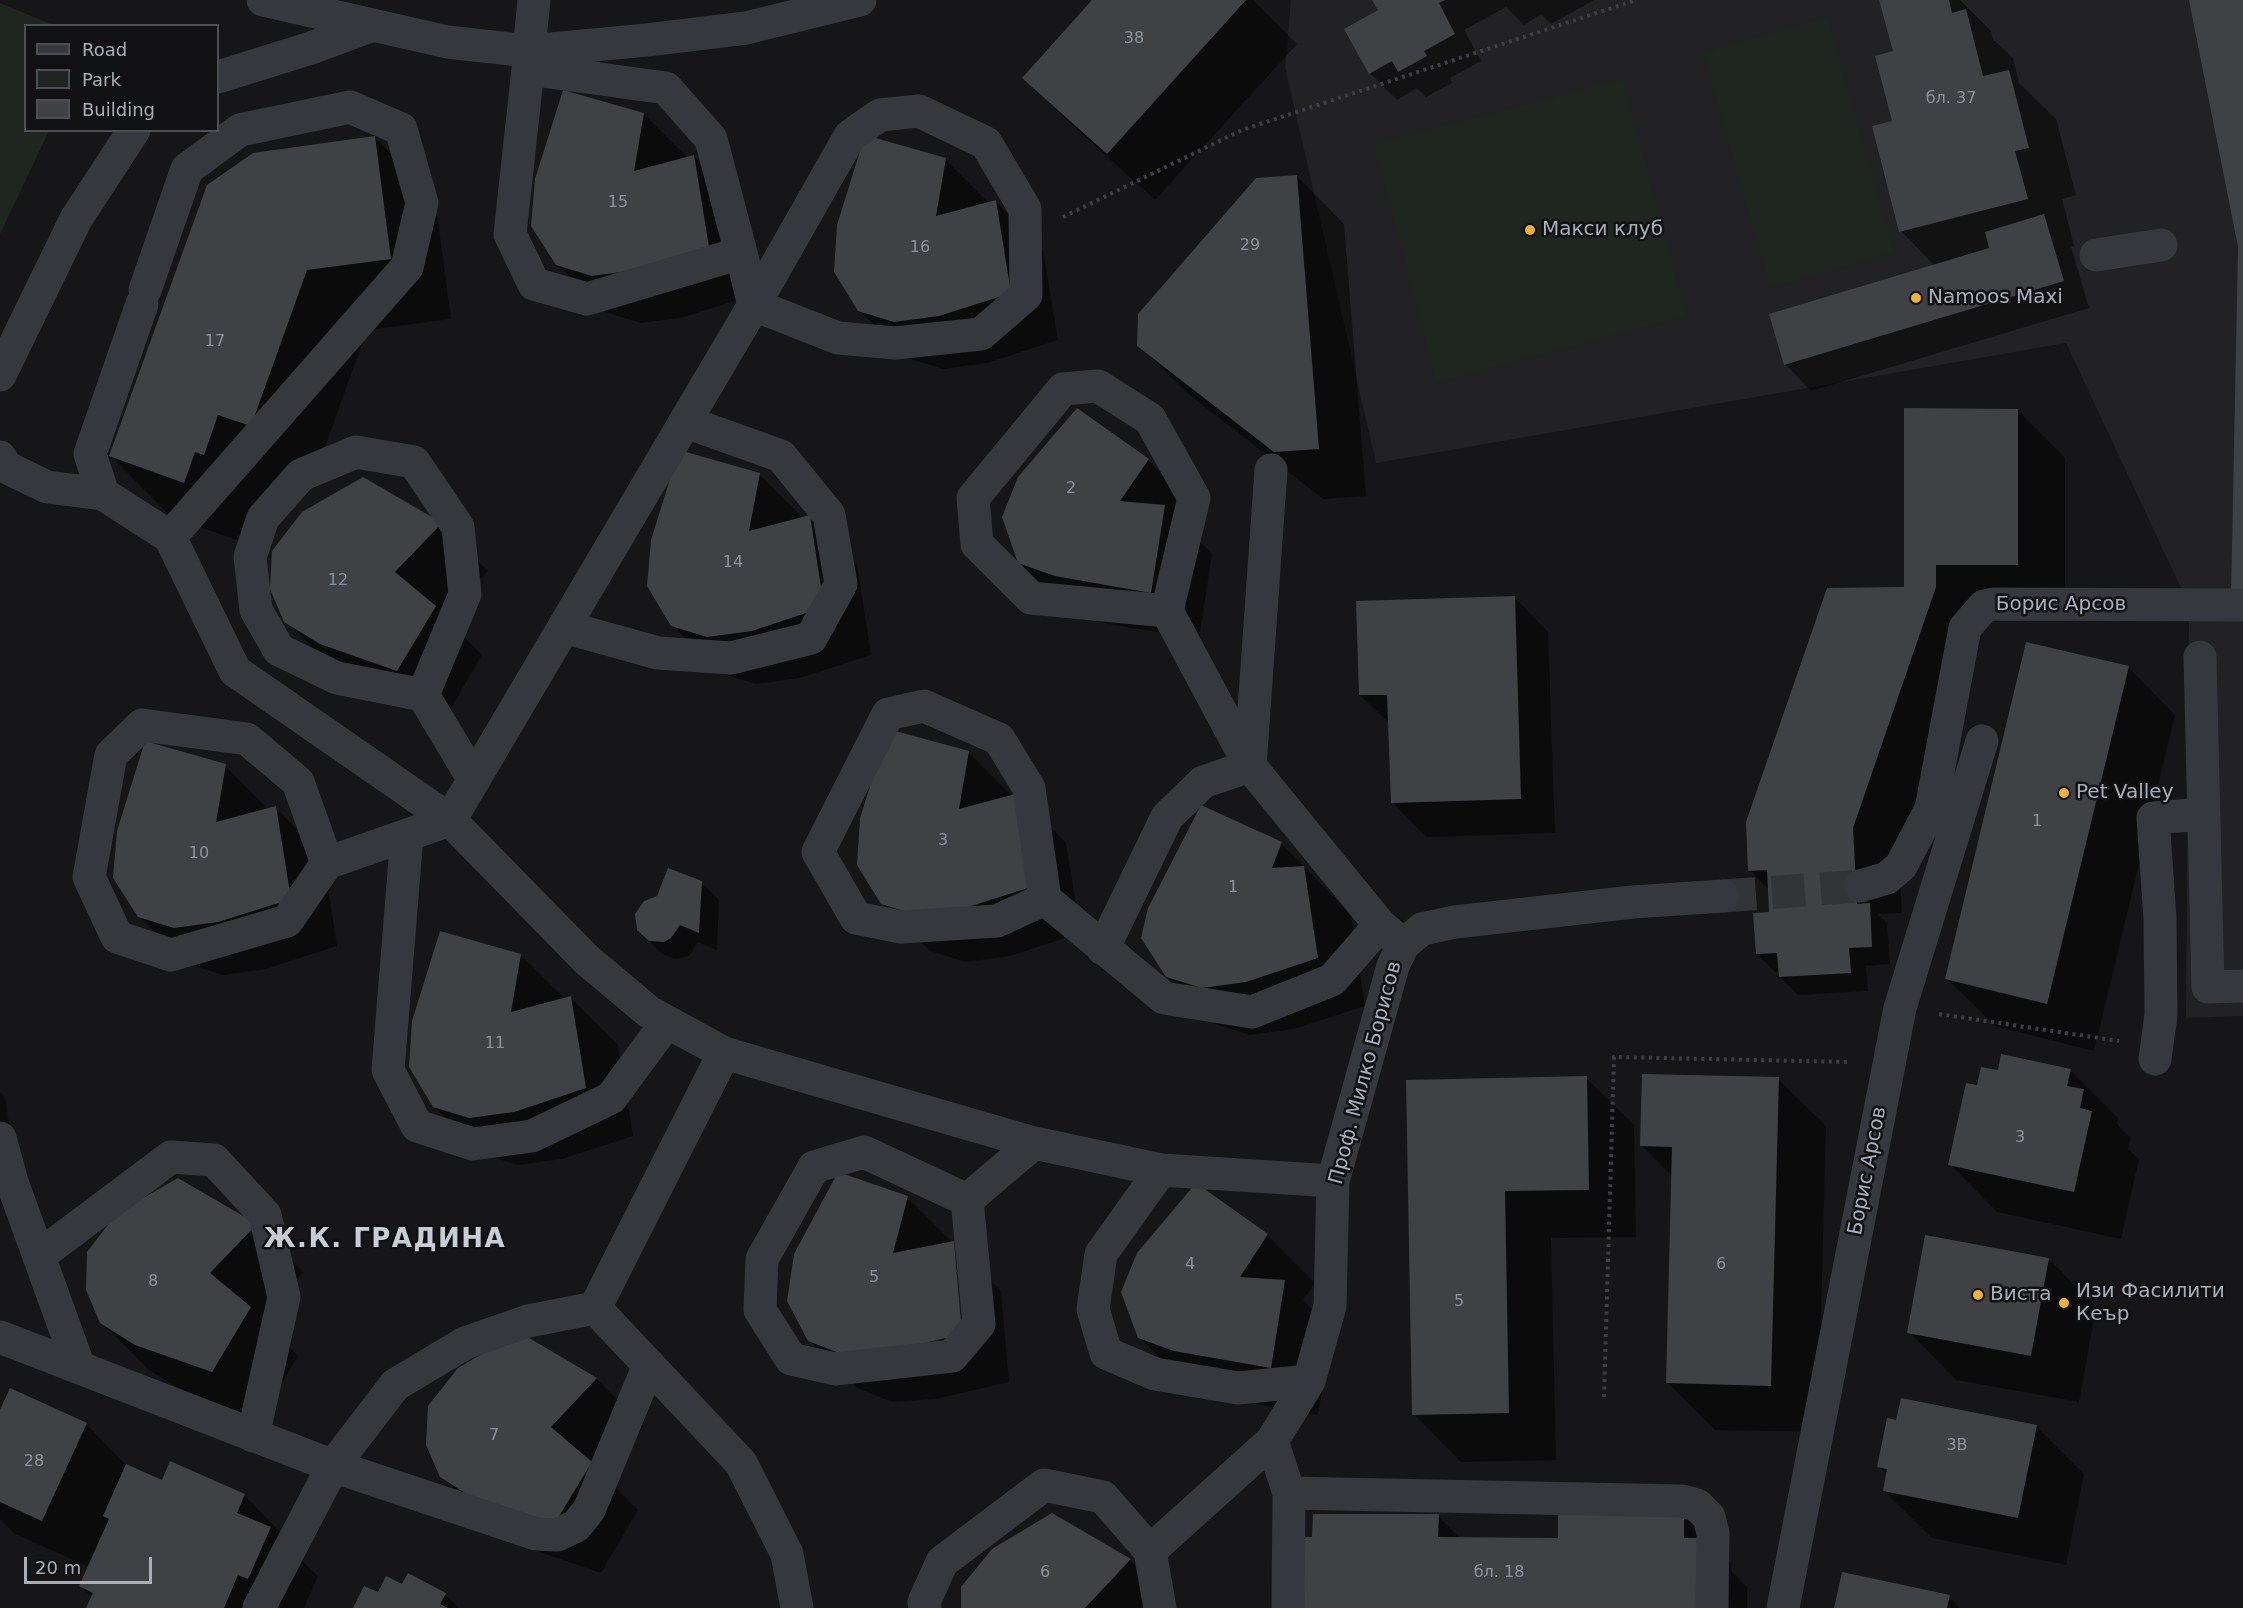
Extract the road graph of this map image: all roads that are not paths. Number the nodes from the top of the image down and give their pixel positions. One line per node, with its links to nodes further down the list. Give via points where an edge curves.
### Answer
1 (263, 0): 4 (street)
2 (534, 0): 5 (street)
3 (860, 0): 5 (street, via 746,27)
4 (373, 25): 5 (street, via 447,42); 6 (street)
5 (529, 51)
6 (219, 76)
7 (133, 132): 12 (street, via 76,219)
8 (2161, 245): 10 (street)
9 (741, 253): 9 (street, via 587,299 534,284 510,234 528,69 666,88 711,139); 11 (street)
10 (2096, 255)
11 (754, 305): 11 (street, via 850,136 880,115 919,111 986,143 1024,209 1026,296 981,334 895,343 838,338); 13 (street)
12 (0, 375)
13 (686, 422): 20 (street); 20 (street, via 781,456 828,515 842,584 811,638 732,658 658,653)
14 (0, 457): 16 (street, via 6,467 47,487)
15 (1271, 470): 24 (street)
16 (103, 494): 17 (street); 17 (street, via 90,454 187,169 240,130 350,107 401,129 422,203 407,267)
17 (170, 537): 27 (street, via 235,671)
18 (2243, 605): 30 (street, Борис Арсов, via 1984,606 1965,628 1931,809 1901,866 1887,878)
19 (1167, 611): 19 (street, via 1194,498 1150,420 1098,386 1063,389 973,498 977,544 1031,598); 24 (street)
20 (564, 627): 25 (street)
21 (2199, 657): 26 (street)
22 (423, 695): 22 (street, via 337,678 279,650 256,610 250,557 262,518 301,475 356,452 414,462 458,527 465,594); 25 (street)
23 (1982, 741): 64 (street, Борис Арсов, via 1900,1008)
24 (1250, 766): 33 (street); 34 (street, via 1203,782 1167,817)
25 (474, 780): 27 (street)
26 (2204, 814): 36 (street, via 2154,818); 37 (street)
27 (450, 820): 28 (street); 38 (street, via 587,960 649,1012)
28 (407, 835): 29 (street); 38 (street, via 388,1070 417,1126 473,1144 532,1136 611,1098)
29 (327, 862): 29 (street, via 287,921 171,955 117,937 88,877 111,755 142,725 247,739 298,782)
30 (1860, 886)
31 (1723, 896): 33 (street, via 1455,922)
32 (1046, 899): 32 (street, via 997,921 902,927 856,918 819,852 888,714 924,706 999,739 1029,788); 34 (street)
33 (1392, 935): 34 (street, via 1332,980 1252,1012 1164,998); 44 (street, Проф. Милко Борисов, via 1393,966)
34 (1103, 949)
35 (2243, 986): 37 (street)
36 (2161, 987): 37 (street); 40 (street)
37 (2208, 987)
38 (667, 1022): 39 (street)
39 (724, 1053): 42 (street); 48 (street)
40 (2155, 1053)
41 (0, 1138): 45 (street)
42 (1034, 1143): 43 (street); 46 (street)
43 (1161, 1170): 44 (street); 52 (street, via 1101,1254 1093,1309 1106,1353 1155,1374 1238,1388)
44 (1333, 1180): 52 (street, Проф. Милко Борисов, via 1330,1306)
45 (6, 1183): 47 (street)
46 (967, 1200): 46 (street, via 979,1324 952,1356 835,1369 791,1359 760,1310 762,1259 814,1167 864,1152)
47 (39, 1256): 51 (street); 53 (street, via 171,1157 214,1160 265,1215 284,1296)
48 (594, 1308): 50 (street); 55 (street, via 528,1321 465,1343 395,1385)
49 (0, 1337): 51 (street)
50 (649, 1365): 55 (street, via 590,1510 576,1526 557,1535 536,1534); 59 (street, via 741,1463 787,1554)
51 (79, 1367): 53 (street)
52 (1309, 1381): 54 (street, Проф. Милко Борисов)
53 (253, 1436): 55 (street)
54 (1272, 1441): 56 (street); 57 (street, Проф. Милко Борисов)
55 (333, 1466): 58 (street)
56 (1289, 1492): 62 (street); 63 (street, via 1690,1503 1709,1517 1713,1533)
57 (1150, 1551): 60 (street, via 1103,1497 1044,1485 942,1562 924,1602); 61 (street)
58 (259, 1608)
59 (797, 1608)
60 (925, 1608)
61 (1160, 1608)
62 (1287, 1608)
63 (1712, 1608)
64 (1783, 1608)

